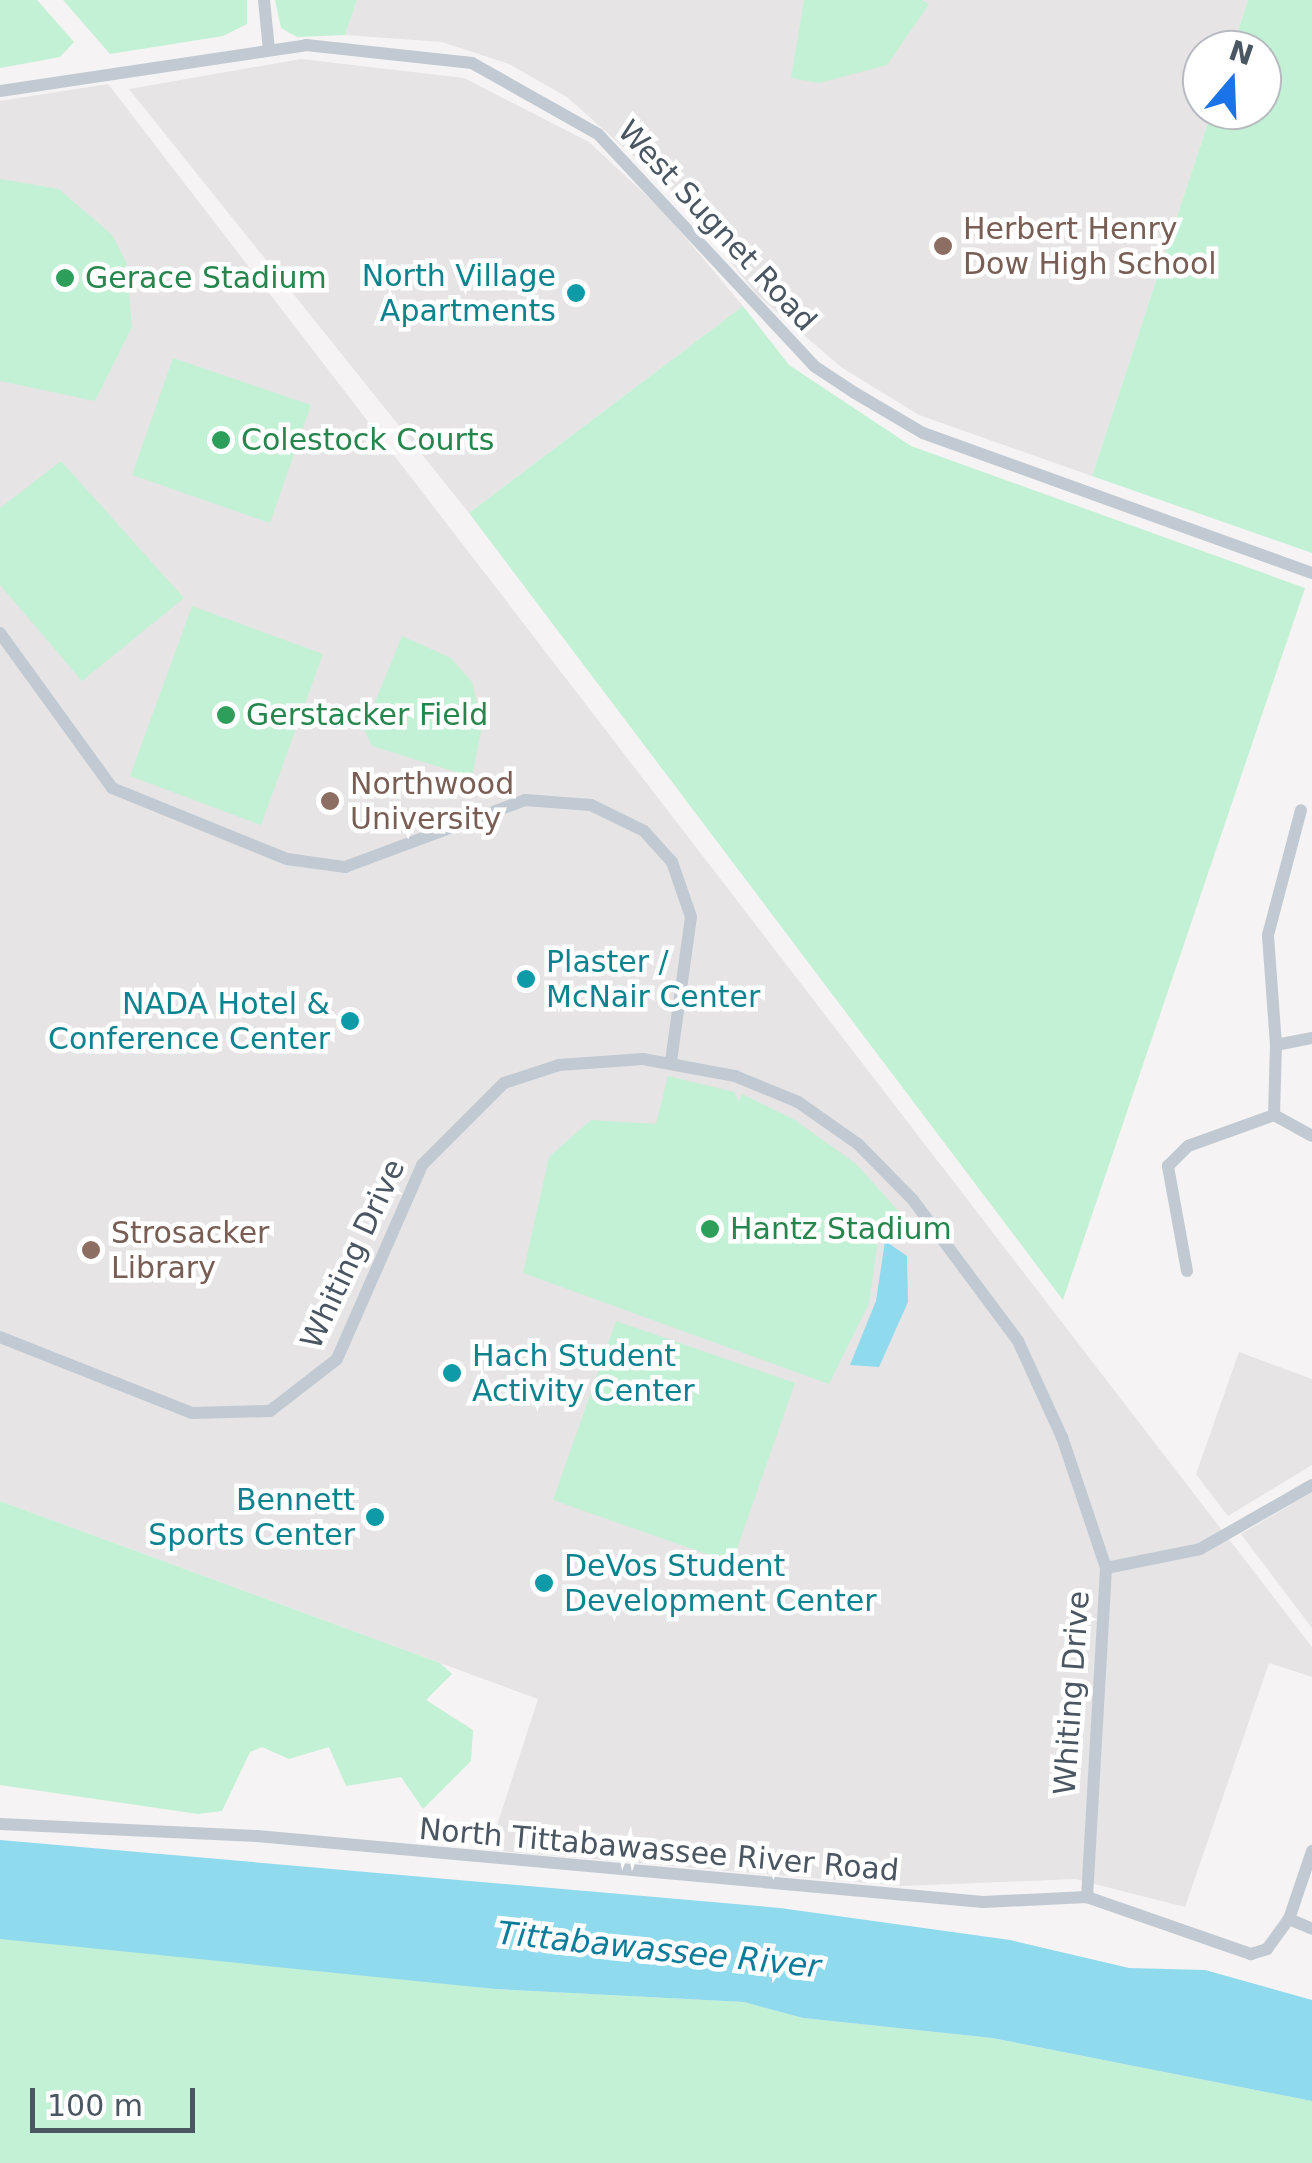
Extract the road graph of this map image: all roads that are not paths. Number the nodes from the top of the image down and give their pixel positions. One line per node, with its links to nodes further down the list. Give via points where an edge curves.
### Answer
1 (264, 0): 2 (street)
2 (269, 50): 3 (street, West Sugnet Road); 4 (street, West Sugnet Road, via 407,50 472,63 536,94 598,134 789,341 855,394 923,434)
3 (0, 92)
4 (1312, 573)
5 (0, 634): 9 (street, via 112,788 295,861 345,867 525,800 591,805 644,830 672,862 691,917)
6 (1300, 810): 8 (street, via 1268,935)
7 (1312, 1038): 8 (street)
8 (1276, 1044): 10 (street)
9 (671, 1062): 13 (street, Whiting Drive, via 559,1065 504,1083 464,1114 402,1202 337,1359 270,1411 192,1413); 15 (street, Whiting Drive, via 798,1102 858,1144 913,1200 1036,1372)
10 (1274, 1116): 11 (street); 12 (street, via 1188,1146 1168,1166)
11 (1312, 1136)
12 (1187, 1272)
13 (0, 1336)
14 (1312, 1485): 15 (street, via 1200,1549)
15 (1106, 1568): 18 (street, Whiting Drive)
16 (0, 1824): 18 (street, North Tittabawassee River Road, via 257,1836 949,1900)
17 (1312, 1852): 19 (street)
18 (1088, 1897): 19 (street, North Tittabawassee River Road, via 1238,1953 1267,1950)
19 (1289, 1919): 20 (street)
20 (1312, 1928)

